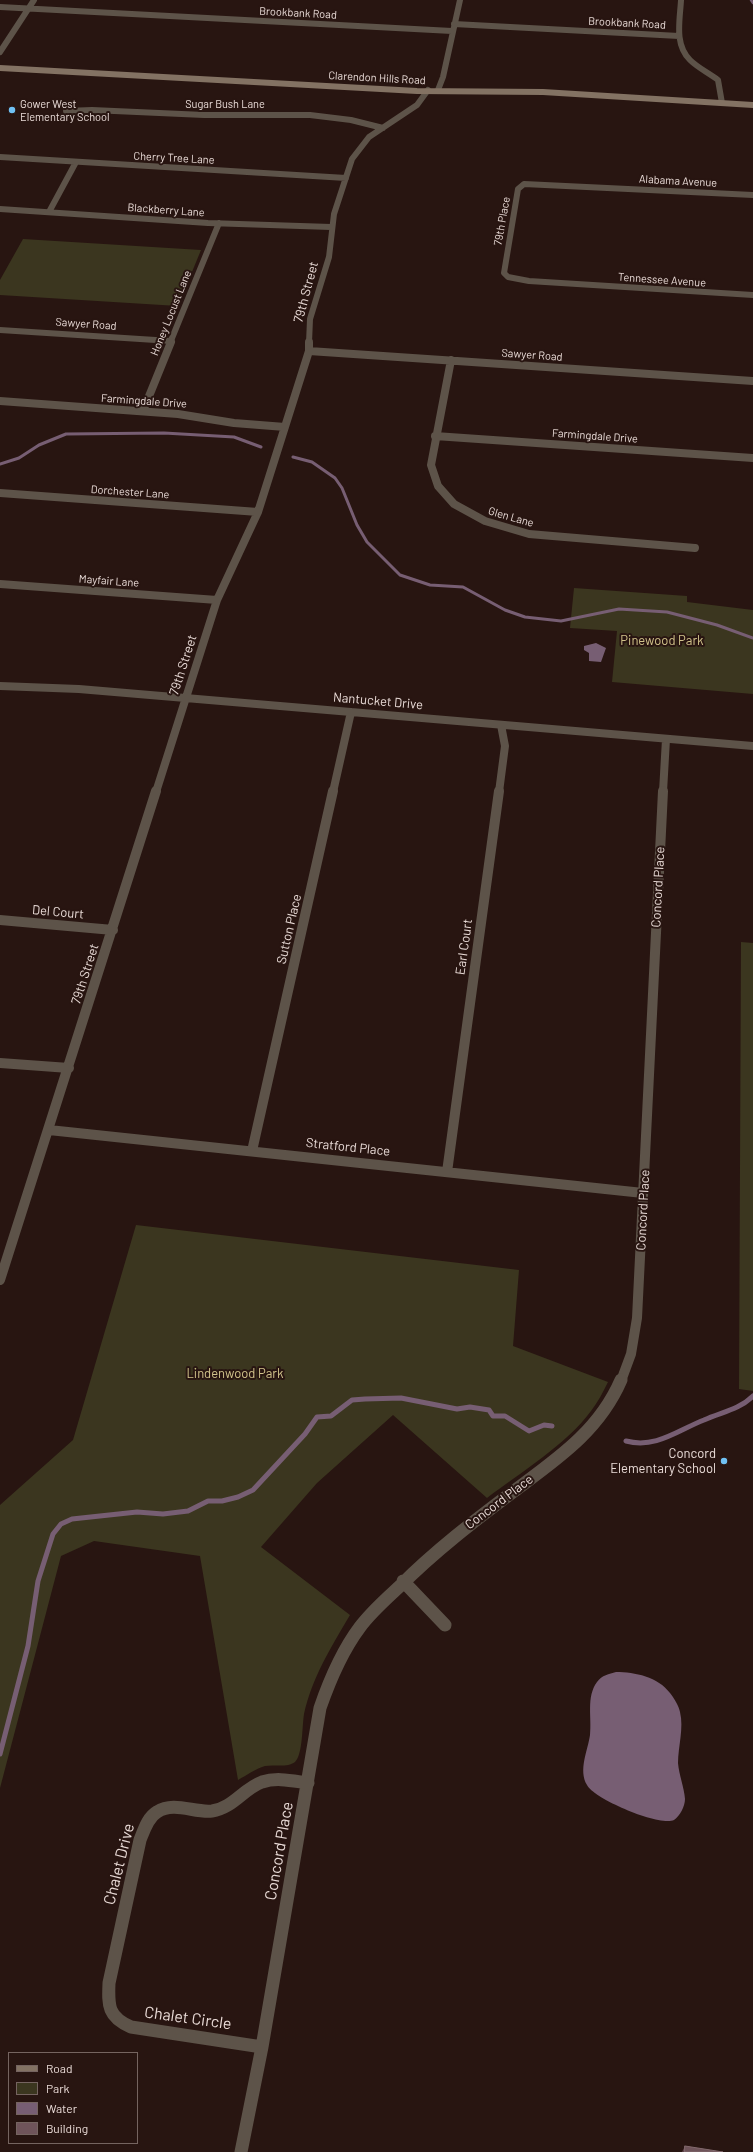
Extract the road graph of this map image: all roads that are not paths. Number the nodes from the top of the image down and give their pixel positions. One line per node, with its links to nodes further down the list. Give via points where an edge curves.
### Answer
1 (34, 0): 5 (street)
2 (460, 0): 6 (street)
3 (681, 0): 8 (street)
4 (0, 7): 5 (street, Brookbank Road)
5 (28, 8): 7 (street, Brookbank Road); 9 (street)
6 (454, 24): 7 (street); 8 (street, Brookbank Road)
7 (452, 31): 12 (street)
8 (679, 36): 13 (street, via 681,48 689,59 718,80)
9 (0, 52)
10 (0, 68): 11 (street, Clarendon Hills Road)
11 (428, 90): 12 (street, Clarendon Hills Road); 16 (street, 79th Street, via 417,105)
12 (438, 90): 13 (street, Clarendon Hills Road)
13 (722, 103): 14 (street, Clarendon Hills Road)
14 (753, 105)
15 (66, 111): 16 (street, Sugar Bush Lane, via 310,115 351,120)
16 (383, 128): 19 (street, 79th Street, via 358,149)
17 (0, 157): 18 (street, Cherry Tree Lane)
18 (76, 162): 19 (street, Cherry Tree Lane); 23 (street)
19 (346, 178): 25 (street, 79th Street)
20 (601, 186): 21 (street, Alabama Avenue); 26 (street, 79th Place, via 534,183 524,184 518,189 504,273 515,280)
21 (753, 195)
22 (0, 209): 23 (street, Blackberry Lane)
23 (50, 212): 24 (street, Blackberry Lane)
24 (219, 223): 25 (street, Blackberry Lane); 29 (street, Honey Locust Lane)
25 (331, 227): 30 (street, 79th Street, via 329,257 310,320)
26 (569, 284): 27 (street, Tennessee Avenue)
27 (753, 295)
28 (0, 330): 29 (street, Sawyer Road)
29 (171, 341): 34 (street, Honey Locust Lane)
30 (309, 350): 31 (street, Sawyer Road); 35 (street, 79th Street)
31 (451, 360): 32 (street, Sawyer Road); 36 (street, Glen Lane)
32 (753, 381)
33 (0, 401): 34 (street, Farmingdale Drive)
34 (143, 411): 35 (street, Farmingdale Drive, via 189,415 238,424)
35 (285, 427): 39 (street, 79th Street)
36 (435, 436): 37 (street, Farmingdale Drive); 40 (street, Glen Lane, via 431,465 438,486 454,504 485,522 529,534)
37 (753, 458)
38 (0, 493): 39 (street, Dorchester Lane)
39 (258, 512): 42 (street, 79th Street)
40 (695, 548)
41 (0, 584): 42 (street, Mayfair Lane)
42 (217, 600): 44 (street, 79th Street)
43 (0, 686): 44 (street, Nantucket Drive, via 78,689)
44 (186, 698): 45 (street, Nantucket Drive); 50 (street, 79th Street)
45 (351, 712): 46 (street, Nantucket Drive); 54 (street, Sutton Place)
46 (501, 725): 47 (street, Nantucket Drive); 55 (street, Earl Court, via 505,746)
47 (666, 739): 48 (street, Nantucket Drive); 56 (street, Concord Place)
48 (753, 746)
49 (0, 920): 50 (street, Del Court)
50 (113, 930): 52 (street, 79th Street)
51 (0, 1063): 52 (street)
52 (69, 1068): 53 (street, 79th Street)
53 (49, 1130): 54 (street, Stratford Place); 57 (street, 79th Street)
54 (252, 1151): 55 (street, Stratford Place)
55 (446, 1172): 56 (street, Stratford Place)
56 (643, 1193): 58 (street, Concord Place, via 635,1336 627,1369 603,1414 577,1443 475,1519)
57 (0, 1280)
58 (404, 1581): 59 (street); 60 (street, Concord Place, via 355,1632 340,1658 320,1708)
59 (445, 1625)
60 (308, 1784): 61 (street, Chalet Drive, via 277,1779 265,1781 223,1808 208,1810 168,1807 151,1817 144,1826 140,1840 109,1983 108,2002); 62 (street, Concord Place)
61 (112, 2015): 62 (street, Chalet Circle, via 125,2026 141,2030)
62 (262, 2046): 63 (street, Concord Place)
63 (241, 2152)

